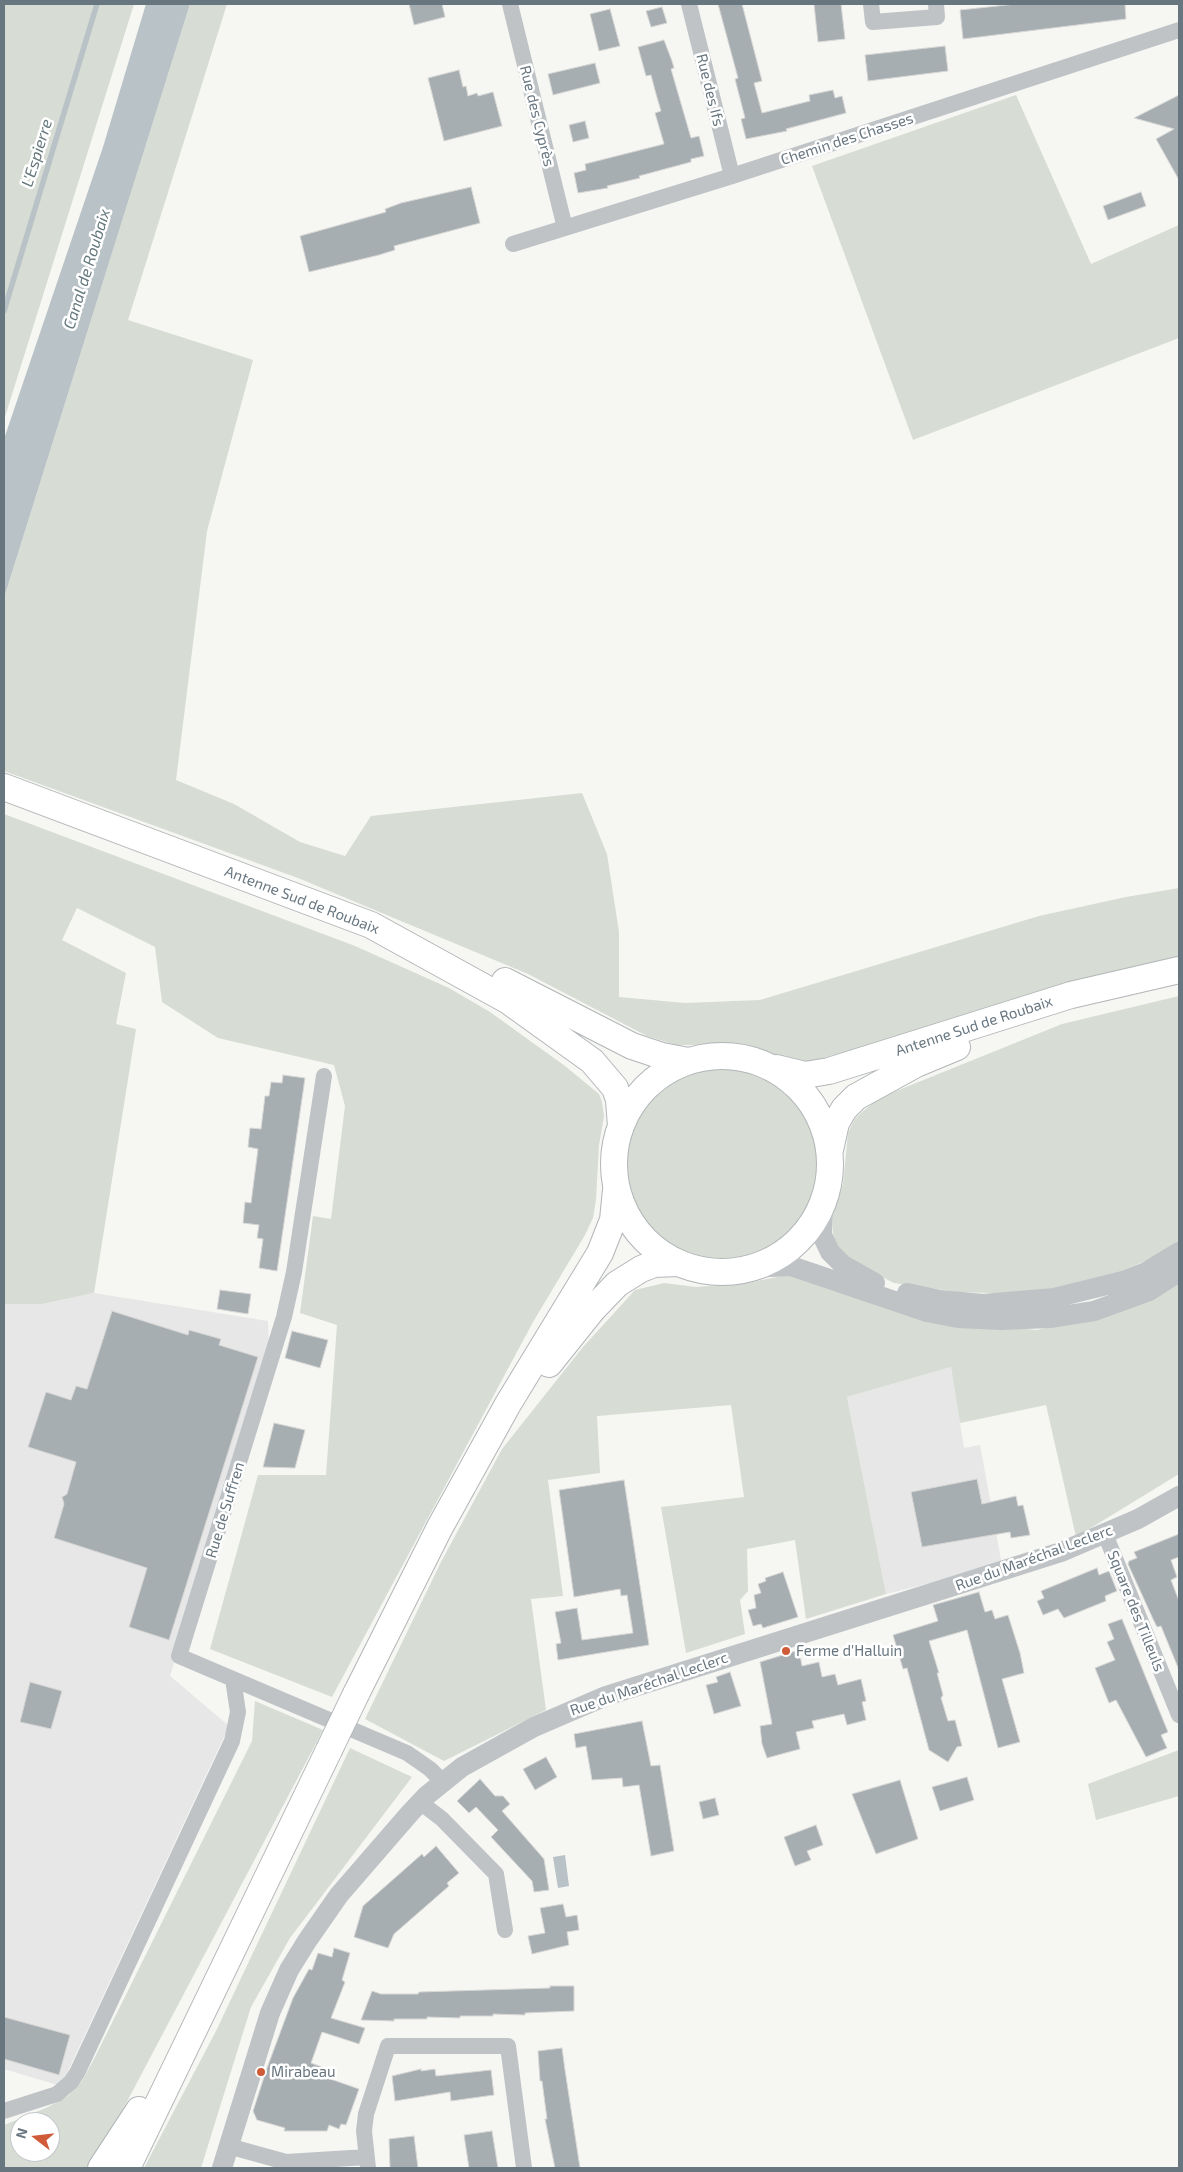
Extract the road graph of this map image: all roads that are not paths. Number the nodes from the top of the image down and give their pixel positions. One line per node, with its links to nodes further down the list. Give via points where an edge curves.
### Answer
1 (510, 4): 7 (street, Rue des Cyprès)
2 (689, 4): 6 (street, Rue des Ifs)
3 (871, 4): 4 (street, via 873,22 937,16)
4 (936, 4)
5 (1179, 30): 6 (street, Chemin des Chasses)
6 (732, 176): 7 (street, Chemin des Chasses)
7 (565, 228): 8 (street, Chemin des Chasses)
8 (513, 244)
9 (7, 788): 10 (highway, Antenne Sud de Roubaix)
10 (371, 925): 13 (highway, via 404,934 443,951 632,1046); 16 (highway, Antenne Sud de Roubaix, via 507,1000 592,1061 615,1088 620,1100)
11 (1179, 970): 14 (highway, Antenne Sud de Roubaix, via 1071,995 830,1071 805,1075)
12 (1179, 983): 17 (highway, Antenne Sud de Roubaix, via 1030,1020 916,1064 850,1102 833,1130)
13 (688, 1061): 14 (highway, via 729,1056); 16 (highway, via 670,1069 647,1086 629,1109)
14 (770, 1066): 17 (highway, via 791,1080 808,1098 824,1128)
15 (324, 1076): 27 (street, Rue de Suffren, via 290,1292 179,1656)
16 (621, 1126): 18 (highway, via 614,1160)
17 (830, 1153): 19 (highway, via 829,1178)
18 (616, 1186): 21 (highway, via 622,1206 638,1232 660,1253); 24 (highway, via 613,1220 603,1247)
19 (823, 1202): 20 (street, via 825,1244 843,1266 886,1288 940,1300 983,1304 1054,1298 1124,1281); 22 (highway, via 811,1225 795,1244)
20 (1179, 1252)
21 (678, 1263): 22 (highway, via 710,1272); 24 (highway, via 654,1264 641,1269 628,1275 606,1295)
22 (751, 1268): 23 (street, via 791,1266 927,1312 958,1318 1001,1320 1050,1318 1100,1309 1149,1291)
23 (1179, 1272)
24 (486, 1446): 32 (highway, bridge, via 440,1527 356,1694)
25 (1179, 1496): 26 (street, Rue du Maréchal Leclerc)
26 (1105, 1534): 28 (street, Square des Tilleuls); 29 (street, Rue du Maréchal Leclerc, via 975,1580 606,1696 508,1740)
27 (233, 1679): 29 (street, Rue de Suffren, via 406,1753); 33 (street, via 238,1712 232,1741 77,2073 57,2094)
28 (1179, 1715)
29 (443, 1782): 30 (street, Rue du Maréchal Leclerc)
30 (420, 1802): 31 (street, via 442,1819 496,1874); 34 (street, Rue du Maréchal Leclerc, via 338,1895 289,1970 270,2013)
31 (504, 1930)
32 (224, 1968): 37 (highway, via 198,2000 160,2076); 38 (highway)
33 (4, 2111)
34 (228, 2146): 35 (street); 39 (street, Rue du Maréchal Leclerc)
35 (268, 2162): 36 (street)
36 (367, 2163): 40 (street, via 366,2114 388,2046 508,2046)
37 (101, 2168)
38 (127, 2168)
39 (222, 2168)
40 (524, 2168)

